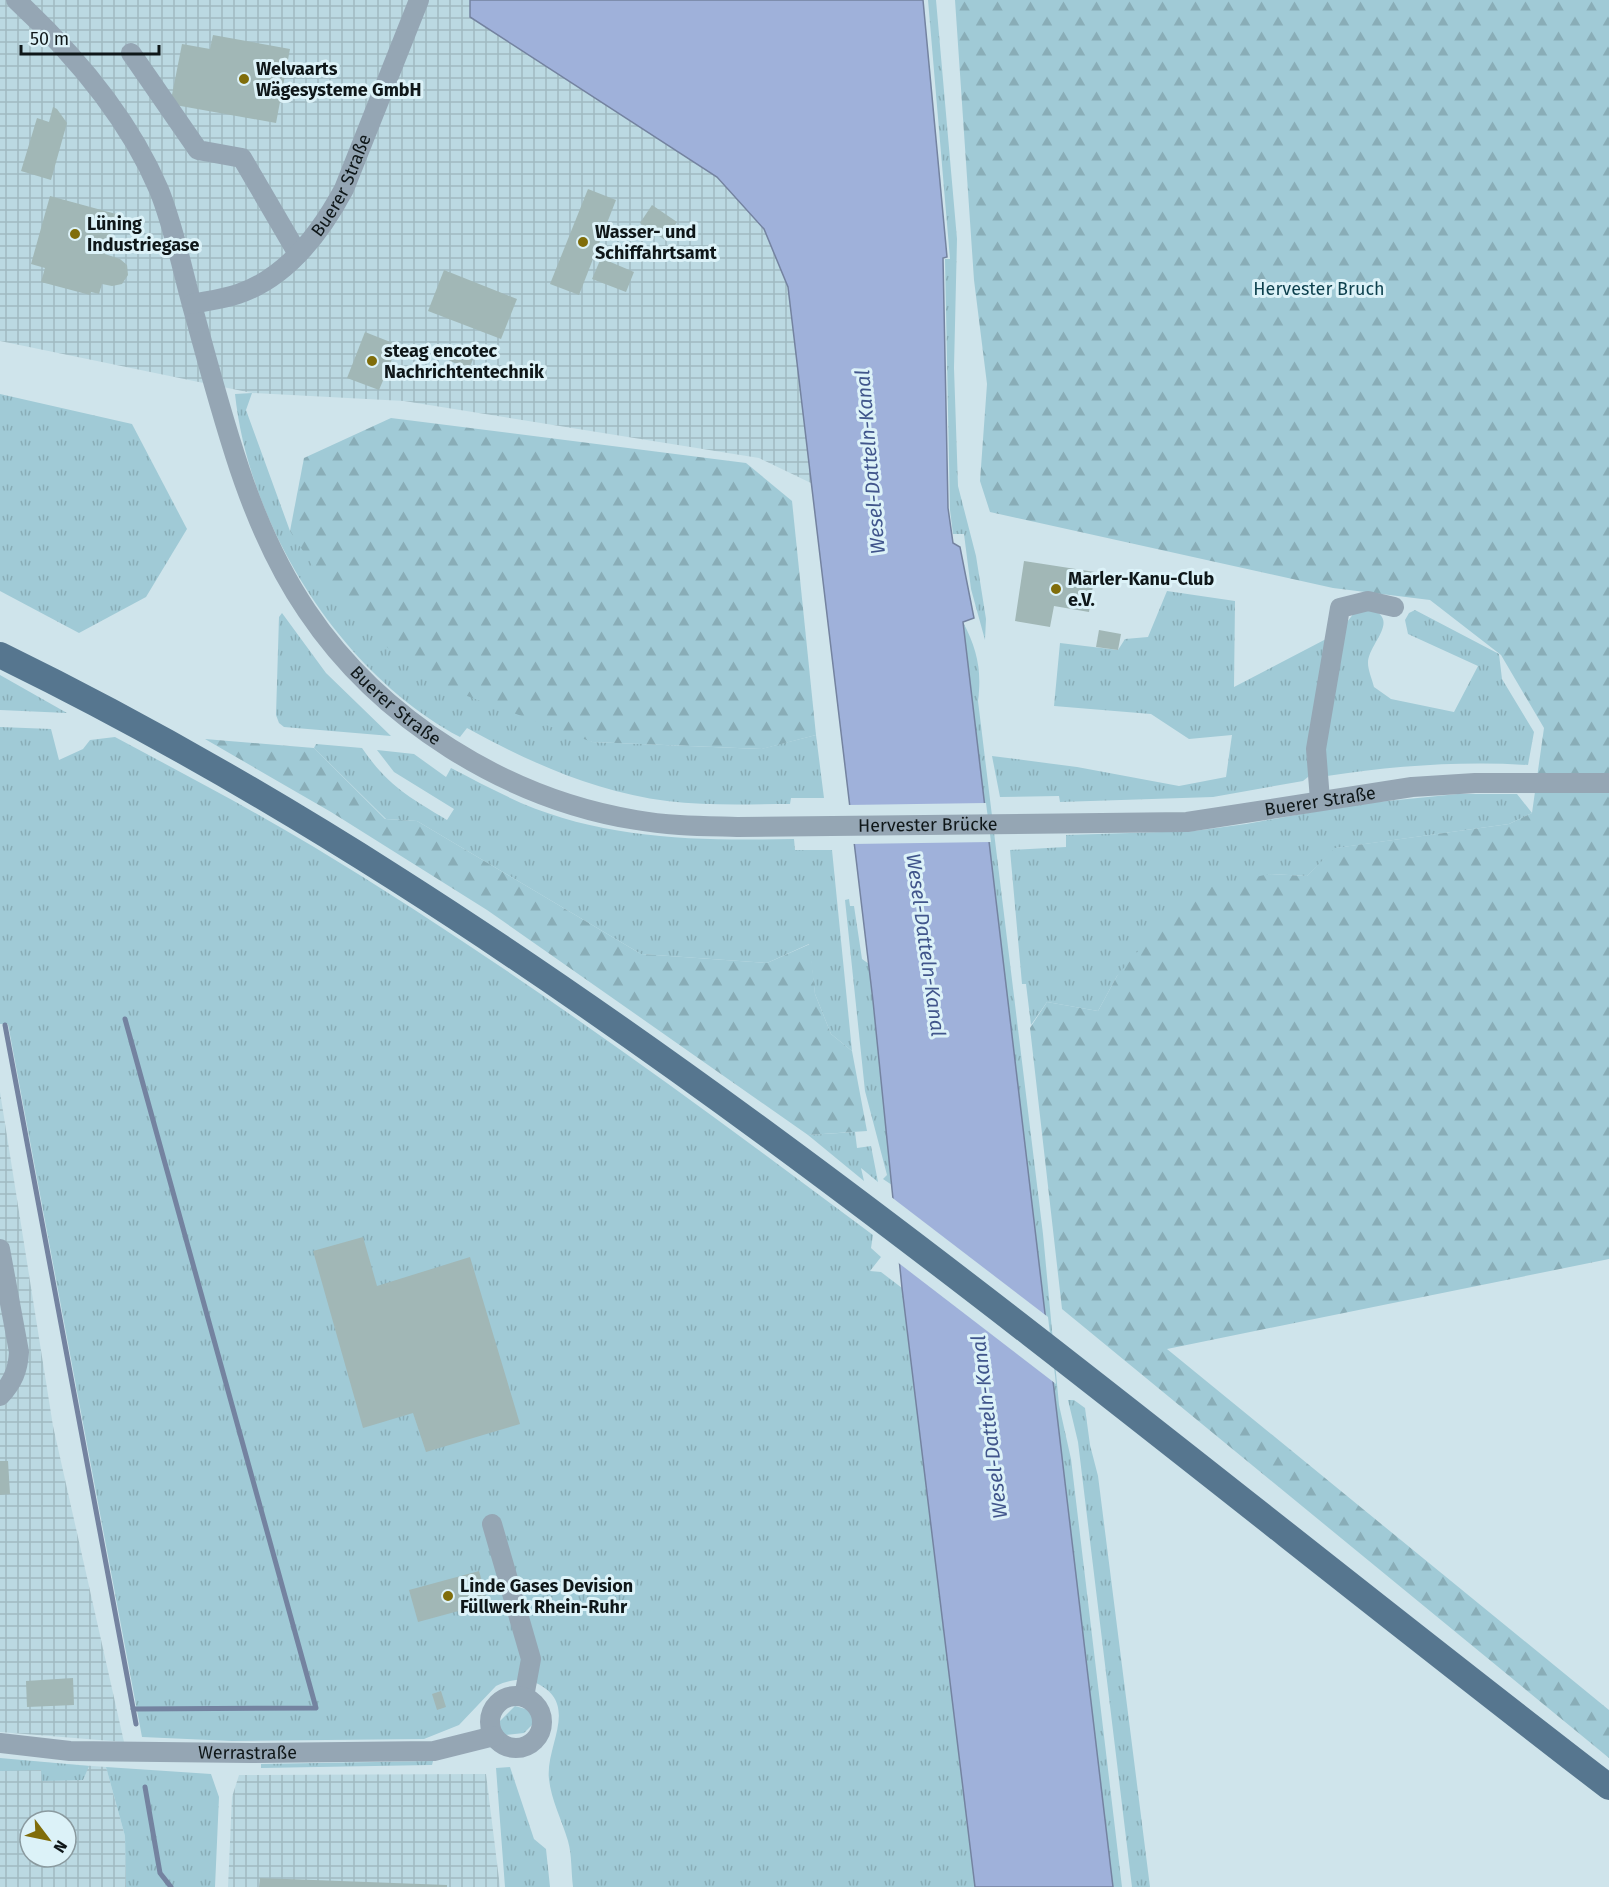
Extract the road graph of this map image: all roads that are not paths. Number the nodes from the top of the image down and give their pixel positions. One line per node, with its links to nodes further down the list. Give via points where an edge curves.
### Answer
1 (16, 0): 5 (street, Buerer Straße, via 86,74 136,148 159,192)
2 (419, 0): 4 (street, Buerer Straße, via 344,189 330,216)
3 (130, 53): 4 (street, via 198,150 242,158)
4 (298, 254): 5 (street, Buerer Straße, via 239,294)
5 (192, 304): 11 (street, Buerer Straße, via 243,480 289,582 351,664 393,706 456,751 502,776 595,811 686,826)
6 (1394, 607): 9 (street, via 1368,602 1340,608 1316,749)
7 (0, 656): 18 (main road, via 170,743 371,863 534,968 868,1209)
8 (1609, 783): 9 (street, Buerer Straße, via 1445,784)
9 (1320, 800): 10 (street, Buerer Straße, via 1187,822)
10 (1033, 824): 11 (street, Hervester Brücke)
11 (823, 826)
12 (0, 1249): 13 (street, via 19,1352 18,1369)
13 (0, 1396)
14 (492, 1524): 15 (street, via 531,1659)
15 (524, 1697): 16 (street, via 506,1697 492,1710 490,1728); 16 (street, via 539,1708 539,1735 533,1742 516,1748 500,1743)
16 (494, 1736): 17 (street, Werrastraße, via 434,1751 70,1751)
17 (0, 1743)
18 (1609, 1787)

